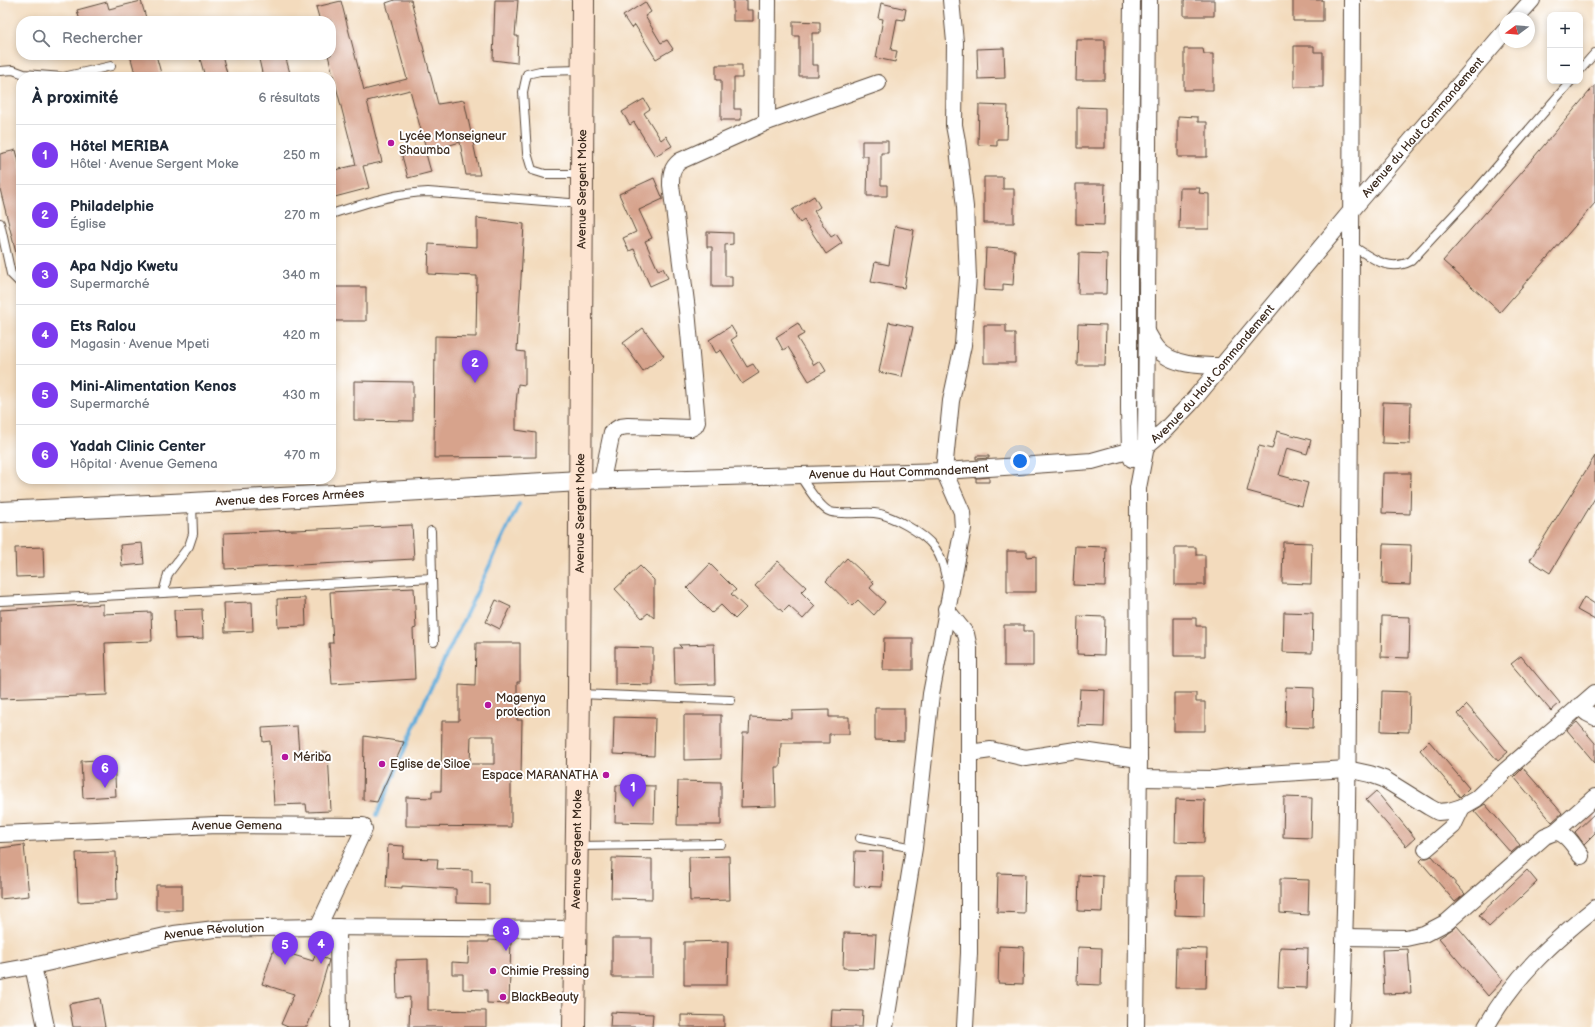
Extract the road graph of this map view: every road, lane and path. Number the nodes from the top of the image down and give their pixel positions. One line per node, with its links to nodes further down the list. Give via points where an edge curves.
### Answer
1 (583, 0): 13 (main road, Avenue Sergent Moke)
2 (768, 0): 19 (street)
3 (951, 0): 31 (street, via 955,42 954,125 964,200 968,278 963,345 951,401)
4 (1132, 0): 30 (street)
5 (1149, 0): 27 (street)
6 (1352, 0): 22 (street)
7 (1532, 0): 8 (street)
8 (1521, 12)
9 (1499, 38): 22 (street, Avenue du Haut Commandement)
10 (1595, 53): 12 (lane)
11 (111, 66): 16 (lane)
12 (1583, 67)
13 (583, 70): 20 (main road, Avenue Sergent Moke); 20 (lane, via 540,71 527,74 523,92 527,153 532,170 545,174)
14 (0, 71): 15 (lane)
15 (18, 72)
16 (85, 72)
17 (878, 83): 19 (street)
18 (1568, 84): 25 (lane, via 1411,261 1403,265 1386,265)
19 (767, 122): 33 (street, via 680,161 670,174 697,422 690,428 620,427 612,432)
20 (583, 174): 21 (main road, Avenue Sergent Moke)
21 (583, 204): 23 (lane, via 410,192); 34 (main road, Avenue Sergent Moke)
22 (1352, 210): 25 (street); 28 (street, Avenue du Haut Commandement)
23 (336, 212)
24 (0, 223): 26 (lane, via 12,274)
25 (1351, 245): 52 (street)
26 (16, 279)
27 (1147, 332): 28 (street, via 1157,349 1178,362 1196,366); 29 (street)
28 (1222, 366): 29 (street, Avenue du Haut Commandement, via 1190,404)
29 (1146, 446): 30 (street, Avenue du Haut Commandement); 35 (street)
30 (1130, 451): 31 (street, Avenue du Haut Commandement, via 1092,461); 35 (street)
31 (944, 471): 32 (street, Avenue du Haut Commandement); 40 (street, via 962,512 963,528)
32 (800, 476): 33 (street, Avenue du Haut Commandement); 40 (lane, via 824,508 832,512 882,514 928,540 940,557)
33 (602, 480): 34 (street, Avenue du Haut Commandement)
34 (580, 481): 36 (street, Avenue des Forces Armées); 46 (main road, Avenue Sergent Moke)
35 (1138, 488): 51 (street)
36 (192, 503): 37 (street, Avenue des Forces Armées); 41 (lane, via 193,534 189,546 168,574)
37 (0, 512)
38 (431, 530): 39 (lane)
39 (432, 578): 41 (lane); 44 (lane)
40 (949, 592): 43 (street)
41 (163, 593): 42 (lane)
42 (0, 601)
43 (946, 609): 50 (street, via 966,634 968,641); 61 (street, via 931,694)
44 (434, 642)
45 (1595, 693): 48 (street)
46 (579, 694): 47 (lane); 60 (main road, Avenue Sergent Moke)
47 (731, 700)
48 (1579, 706): 49 (street); 55 (street, via 1476,798)
49 (1595, 717)
50 (969, 753): 51 (street, via 991,750 1026,758 1076,750); 75 (street, via 969,953)
51 (1139, 759): 53 (street)
52 (1347, 769): 53 (street, via 1235,776 1216,780); 55 (street, via 1384,779 1438,812); 68 (street)
53 (1139, 778): 76 (street)
54 (1595, 797): 56 (street)
55 (1462, 807): 62 (street, via 1453,826)
56 (1555, 832): 63 (street, via 1563,834); 68 (street, via 1545,836 1447,922 1424,934 1406,938)
57 (0, 834): 65 (street, Avenue Gemena, via 217,825 363,826 364,829)
58 (860, 838): 61 (lane)
59 (721, 844): 60 (lane)
60 (576, 846): 67 (main road, Avenue Sergent Moke)
61 (914, 848): 74 (street)
62 (1426, 849)
63 (1581, 856)
64 (1595, 908): 78 (street, via 1558,938 1518,979)
65 (318, 926): 66 (street, Avenue Révolution); 69 (street, Avenue Révolution, via 196,930)
66 (338, 927): 67 (street, Avenue Révolution); 72 (street)
67 (575, 929): 73 (main road, Avenue Sergent Moke)
68 (1345, 937): 77 (street)
69 (33, 966): 70 (street, Avenue Révolution); 71 (street)
70 (0, 972)
71 (46, 1027)
72 (338, 1027)
73 (574, 1027)
74 (885, 1027)
75 (965, 1027)
76 (1136, 1027)
77 (1341, 1027)
78 (1486, 1027)

